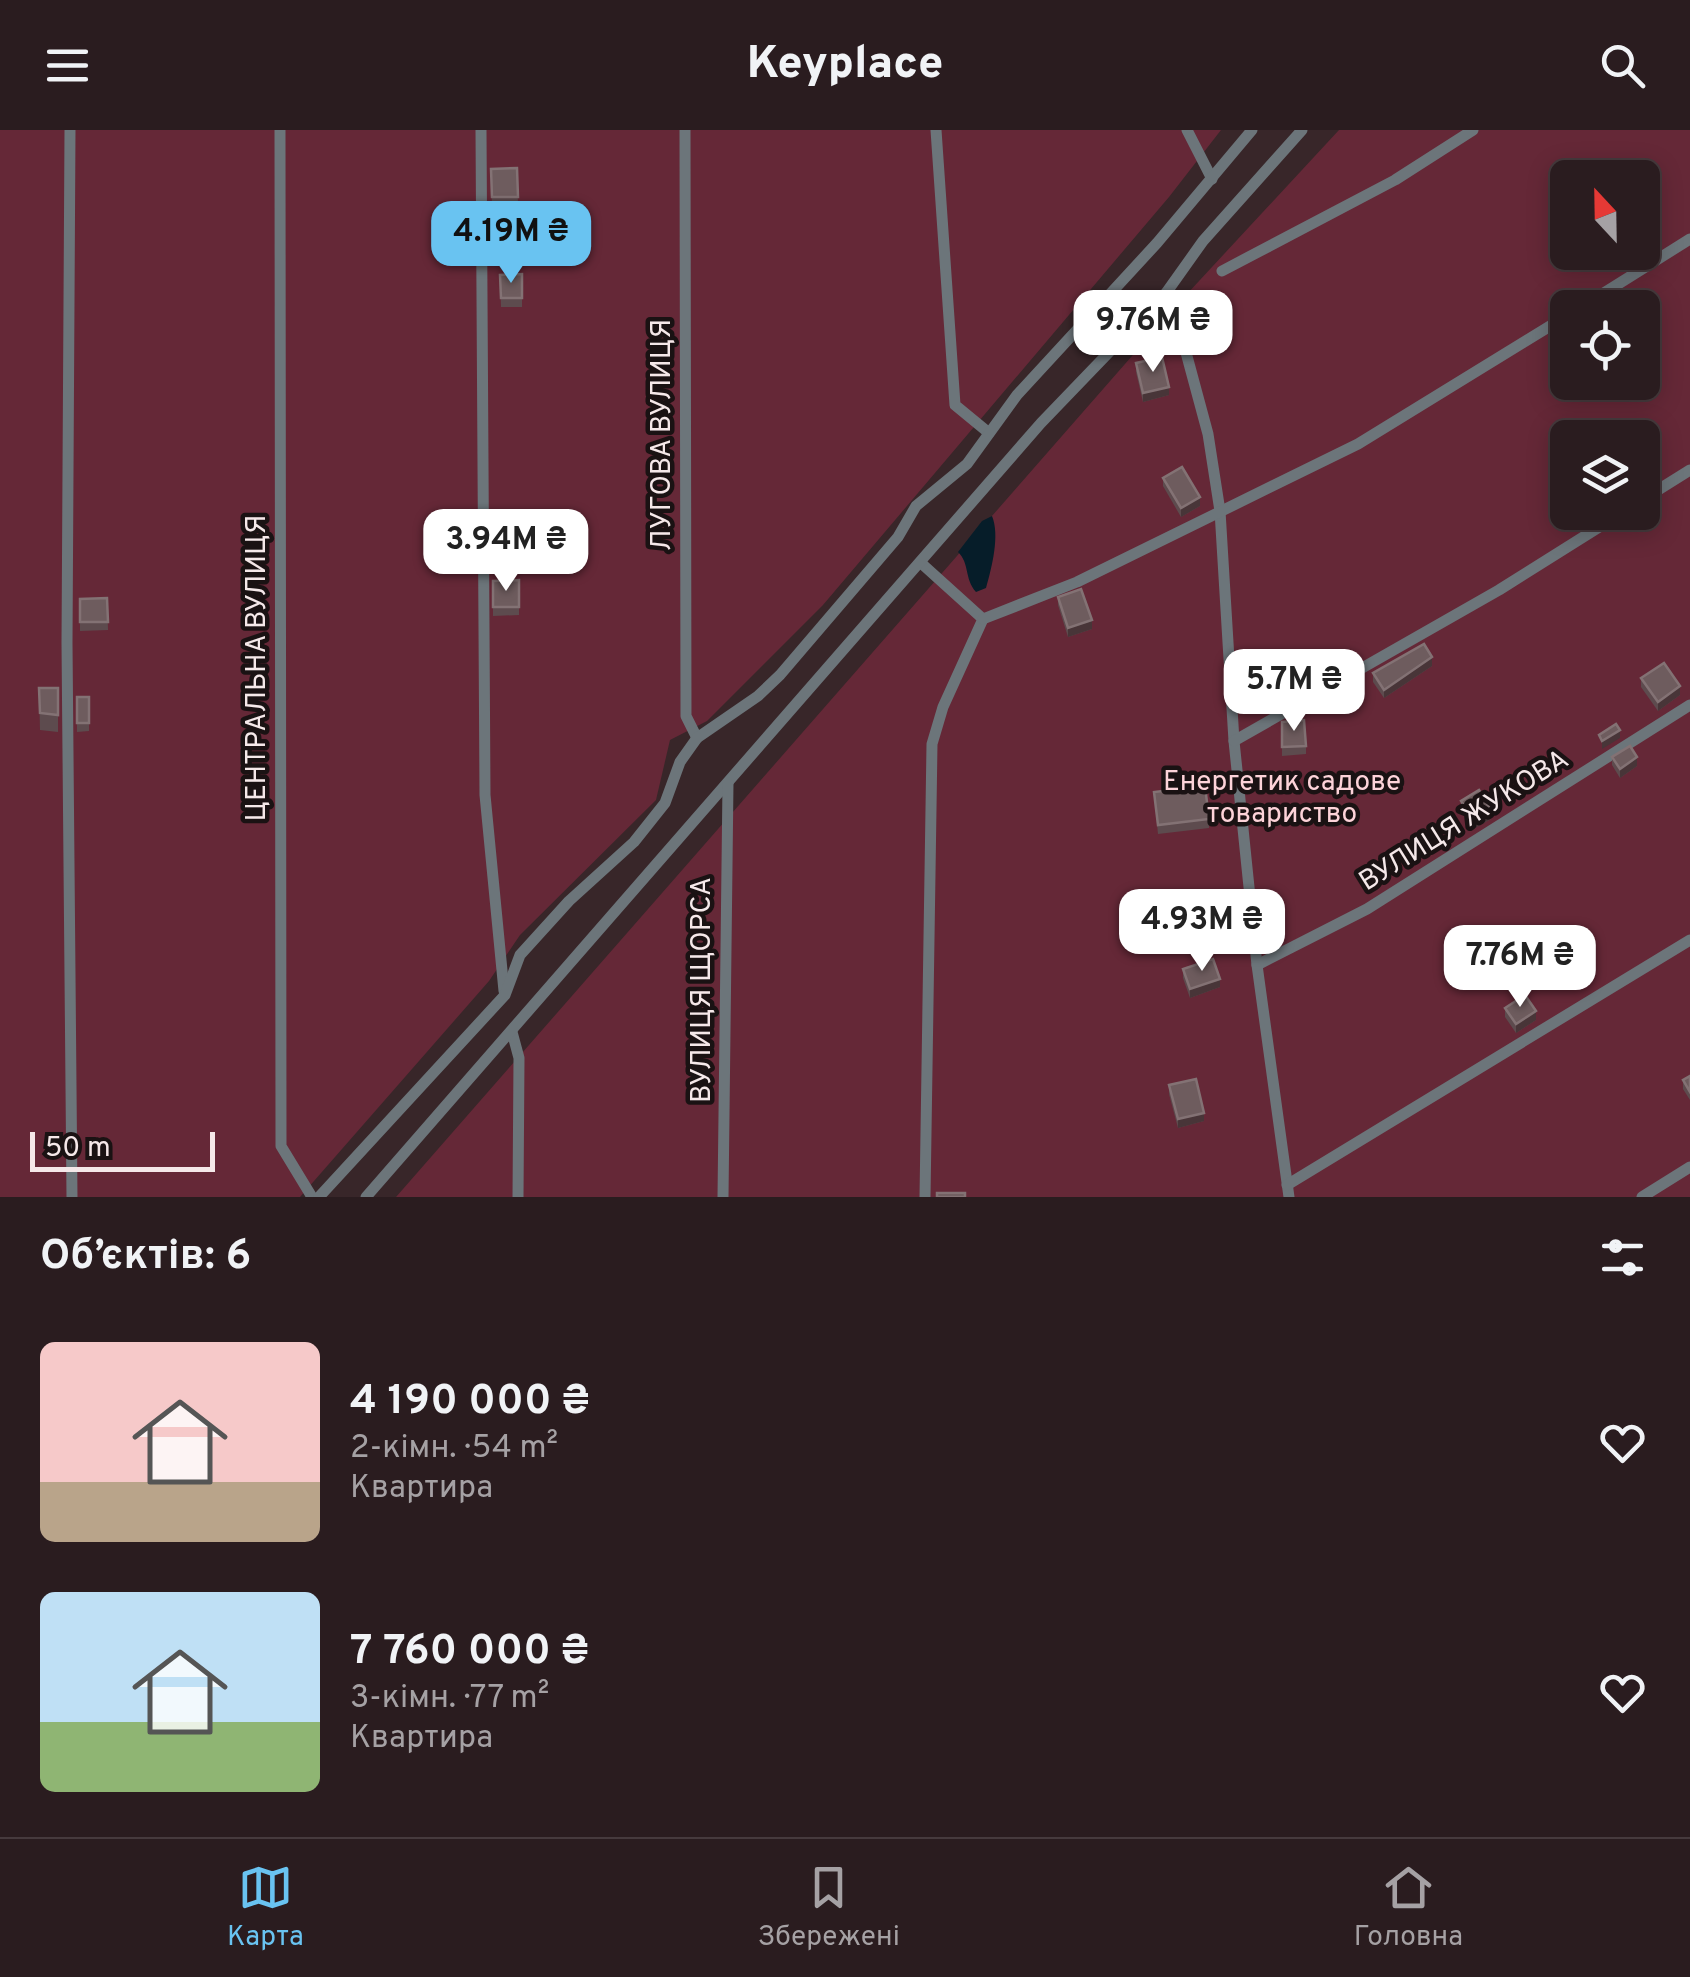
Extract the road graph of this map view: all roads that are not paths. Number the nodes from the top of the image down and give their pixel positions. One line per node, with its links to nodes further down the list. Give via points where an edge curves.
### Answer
1 (70, 130): 33 (lane)
2 (280, 130): 34 (lane, ЦЕНТРАЛЬНА ВУЛИЦЯ, via 281,1146)
3 (481, 130): 29 (lane, via 486,795)
4 (685, 130): 24 (lane, ЛУГОВА ВУЛИЦЯ, via 686,716)
5 (936, 130): 16 (lane, via 955,405)
6 (1187, 130): 10 (lane)
7 (1252, 130): 10 (lane)
8 (1302, 130): 14 (lane, via 1202,241)
9 (1473, 130): 12 (lane, via 1395,180)
10 (1212, 179): 16 (lane)
11 (1690, 239): 13 (lane)
12 (1222, 271)
13 (1609, 290)
14 (1166, 293): 19 (lane, via 1208,434); 21 (lane)
15 (1550, 326): 19 (lane, via 1358,444)
16 (989, 434): 24 (lane, via 967,464 916,506 898,538 780,675)
17 (1690, 470): 18 (lane)
18 (1660, 489)
19 (1220, 511): 22 (lane, via 1025,606); 25 (lane)
20 (1594, 530): 25 (lane)
21 (921, 563): 22 (lane); 26 (lane)
22 (983, 619): 38 (lane, via 932,744)
23 (1690, 705): 28 (lane, ВУЛИЦЯ ЖУКОВА, via 1368,909)
24 (697, 738): 29 (lane, via 680,762 666,803 520,955)
25 (1234, 741): 28 (lane)
26 (728, 783): 30 (lane); 37 (lane, ВУЛИЦЯ ЩОРСА)
27 (1690, 940): 32 (lane)
28 (1257, 965): 32 (lane)
29 (505, 995): 34 (lane)
30 (512, 1032): 35 (lane); 36 (lane, via 520,1058)
31 (1690, 1167): 39 (lane)
32 (1288, 1191)
33 (72, 1197)
34 (315, 1197)
35 (366, 1197)
36 (518, 1197)
37 (723, 1197)
38 (925, 1197)
39 (1642, 1197)

